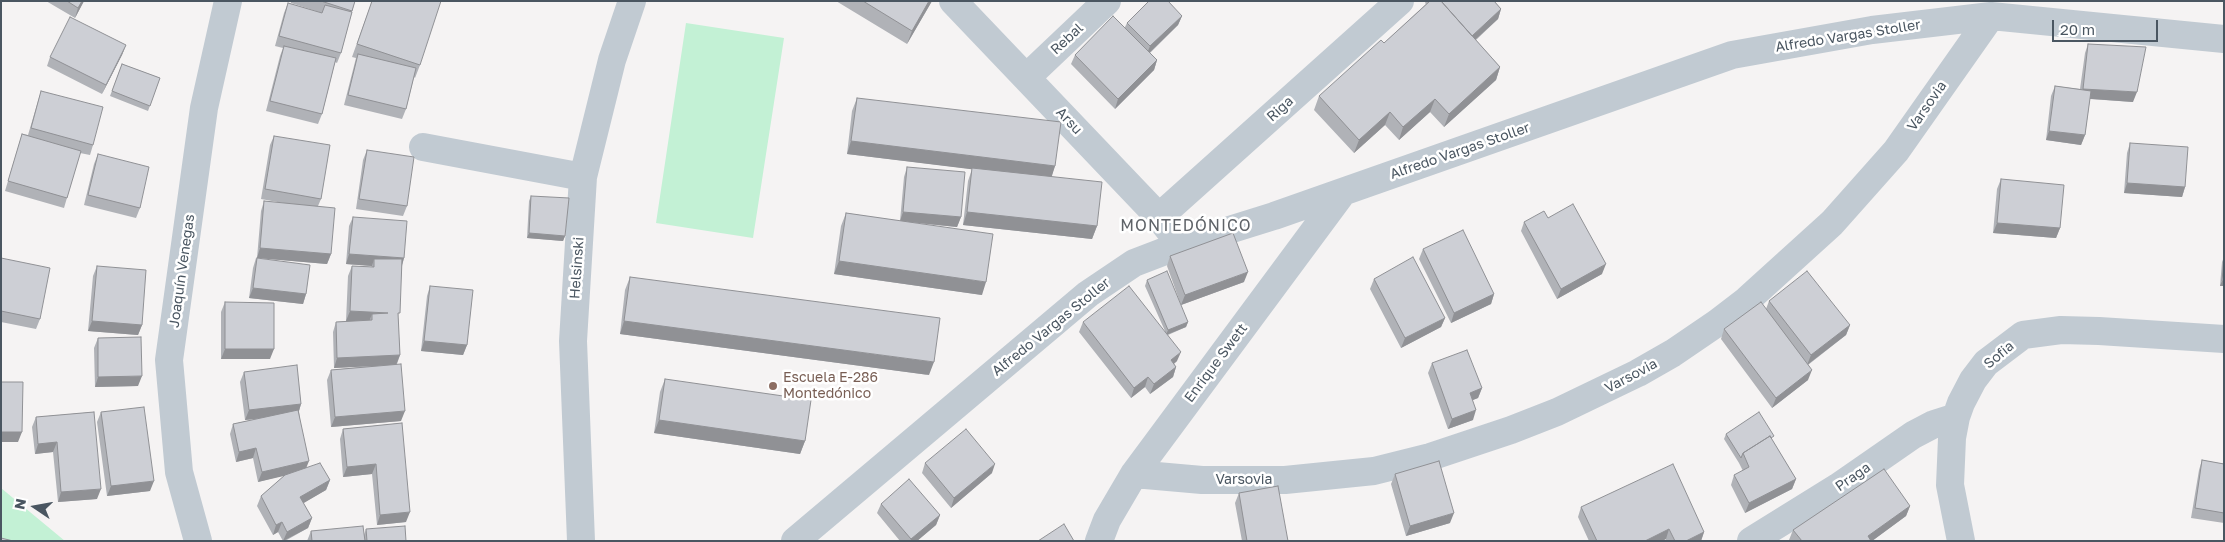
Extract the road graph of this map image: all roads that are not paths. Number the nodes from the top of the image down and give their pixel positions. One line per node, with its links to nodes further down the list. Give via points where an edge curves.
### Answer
1 (228, 1): 17 (street, Joaquín Venegas, via 204,108 169,360 179,472)
2 (632, 1): 10 (street, Helsinski, via 612,60)
3 (953, 1): 8 (street, Arsu)
4 (1107, 1): 8 (street, Rebal)
5 (1400, 1): 12 (street, Riga)
6 (1990, 9): 7 (street, Alfredo Vargas Stoller); 11 (street, Alfredo Vargas Stoller, via 1732,56); 16 (street, Varsovia, via 1896,151 1832,223 1717,323 1638,373 1511,430 1430,457 1374,471 1285,480 1202,480)
7 (2224, 39)
8 (1027, 77): 12 (street, Arsu)
9 (423, 148): 10 (street)
10 (583, 177): 18 (street, Helsinski, via 573,341)
11 (1343, 192): 13 (street, Alfredo Vargas Stoller); 16 (street, Enrique Swett)
12 (1159, 217): 13 (street, Arsu)
13 (1181, 245): 19 (street, Alfredo Vargas Stoller, via 1134,263 1088,294)
14 (2224, 339): 15 (street, Sofia, via 2099,330 2023,335 1986,363 1973,380)
15 (1956, 416): 21 (street, Praga, via 1913,435); 22 (street, Sofia, via 1950,485)
16 (1134, 474): 20 (street, Enrique Swett, via 1107,520)
17 (198, 541)
18 (581, 541)
19 (795, 541)
20 (1099, 541)
21 (1751, 541)
22 (1960, 541)

